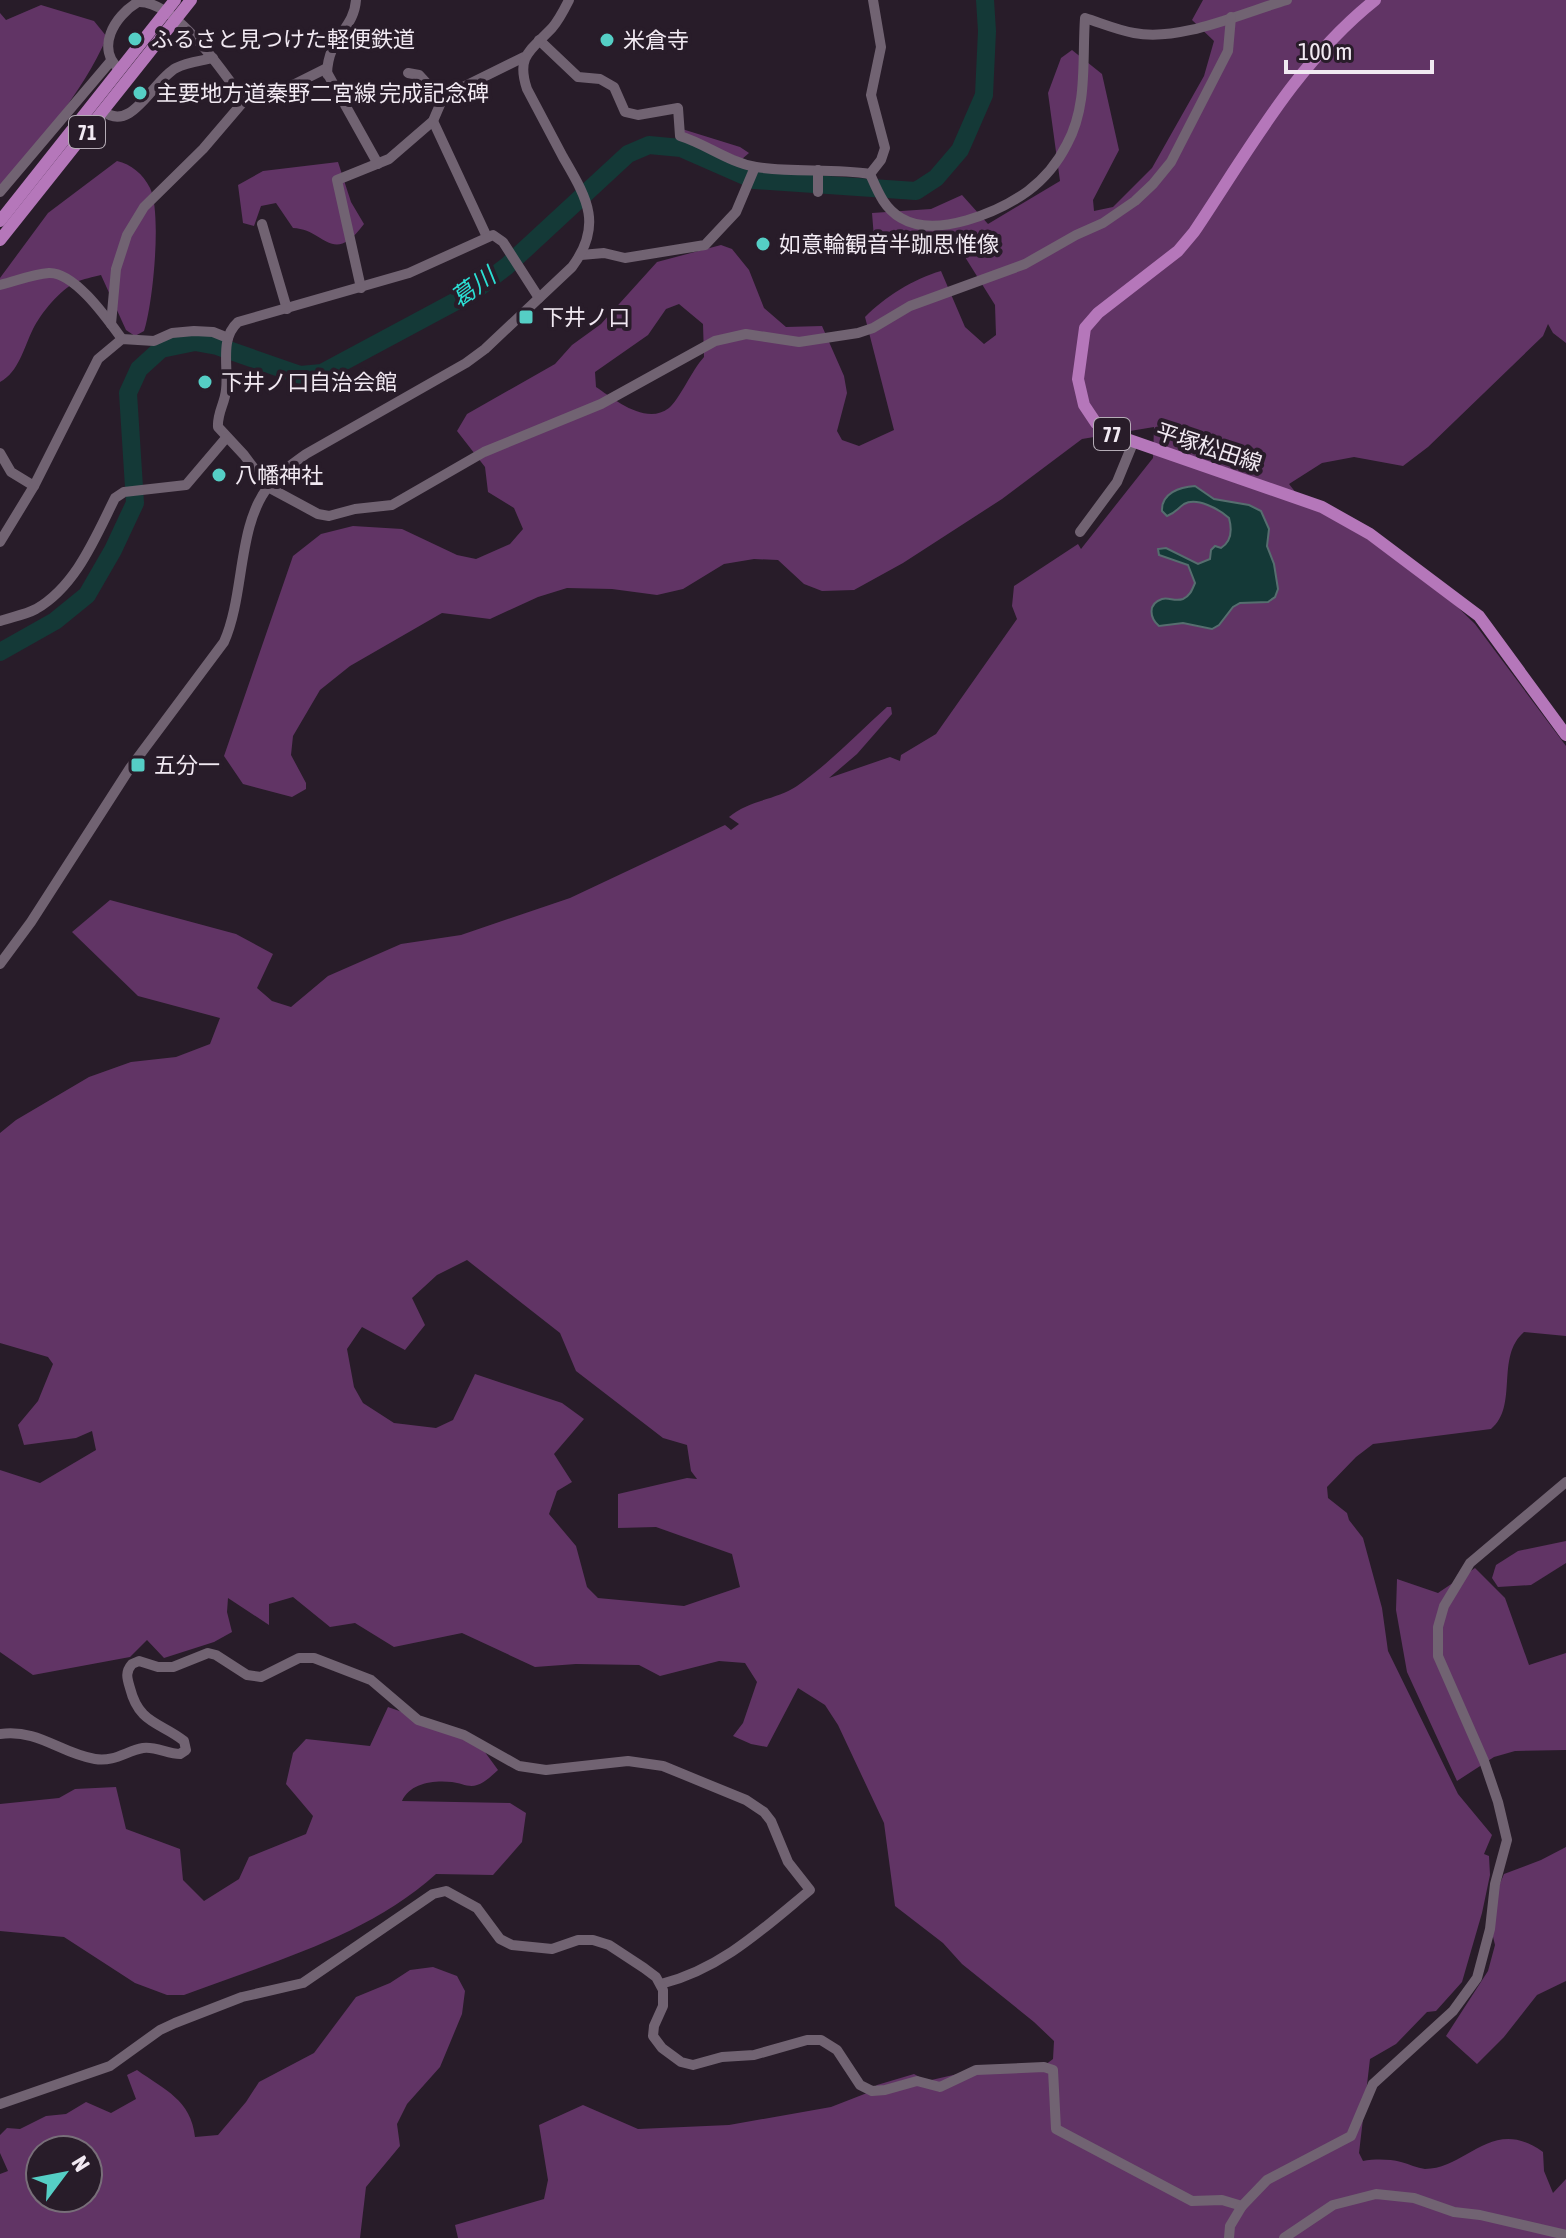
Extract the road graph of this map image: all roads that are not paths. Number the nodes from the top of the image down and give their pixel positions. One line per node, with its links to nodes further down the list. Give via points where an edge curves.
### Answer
1 (175, 0): 9 (main road, 71)
2 (191, 0): 9 (main road, 71)
3 (356, 0): 15 (street, via 327,57)
4 (569, 0): 10 (street)
5 (873, 0): 23 (street, via 881,47 871,95 885,148)
6 (1287, 0): 8 (street)
7 (1375, 0): 39 (main road, 平塚松田線 / 77, via 1326,43 1288,90 1178,251 1085,328 1078,379 1084,405 1096,423)
8 (1231, 17): 23 (street, via 1193,31 1136,34 1085,18 1078,120 1057,162 1029,190 982,216 941,225 913,223 888,208); 42 (street, via 1228,51 1171,162 1153,184 1103,223 1025,264 910,306 858,333 799,342 746,334 715,341 601,404 484,452 392,505 329,516)
9 (168, 19): 13 (main road, 71); 18 (main road, 71)
10 (539, 40): 11 (street); 21 (street, via 578,77 614,87 625,112 678,108 680,136)
11 (524, 57): 16 (street); 30 (street, via 527,89 588,206)
12 (213, 58): 13 (street, via 184,23 161,4 144,1 124,13 110,35 107,42); 17 (street); 18 (street, via 176,68 122,118)
13 (115, 66): 24 (street); 26 (main road, 71)
14 (408, 73): 16 (street, via 419,75)
15 (327, 74): 17 (street, via 325,69); 20 (street)
16 (442, 100): 19 (street)
17 (244, 101): 35 (street, via 144,207 127,235 116,269)
18 (103, 111): 29 (main road, 71)
19 (433, 121): 20 (street); 28 (street)
20 (378, 164): 32 (street, via 337,180)
21 (754, 168): 22 (street); 30 (street, via 736,212 705,245 625,258)
22 (818, 170): 23 (street); 25 (street)
23 (872, 178)
24 (0, 192)
25 (818, 192)
26 (0, 221)
27 (262, 224): 34 (street)
28 (487, 237): 32 (street, via 409,273); 33 (street, via 503,242)
29 (0, 240)
30 (581, 255): 33 (street)
31 (0, 285): 35 (street, via 52,273 80,288)
32 (361, 288): 34 (street)
33 (539, 298): 42 (street, via 466,363 306,454)
34 (287, 309): 36 (street, via 238,322)
35 (111, 324): 37 (street)
36 (228, 338): 37 (street, via 194,331 154,341); 38 (street, via 227,385 217,417)
37 (122, 339): 41 (street, via 98,359)
38 (226, 438): 42 (street); 46 (street, via 186,485 128,491 115,498 68,581 37,608)
39 (1133, 443): 44 (street, via 1117,482); 47 (main road, 平塚松田線 / 77, via 1322,507 1370,534 1479,616)
40 (0, 453): 41 (street, via 11,472)
41 (34, 486): 43 (street)
42 (268, 487): 48 (street, via 251,520 234,621 224,642 130,768)
43 (4, 527): 45 (street)
44 (1080, 532)
45 (0, 542)
46 (0, 621)
47 (1566, 735)
48 (0, 964)
49 (1566, 1482): 53 (street, via 1470,1563 1444,1606 1438,1627 1438,1656 1484,1761 1507,1840 1477,1978 1453,2011 1373,2084 1351,2136 1267,2180)
50 (0, 1734): 51 (street, via 40,1737 101,1760 144,1748 180,1754 186,1750 184,1741 134,1705 127,1677 132,1664 165,1668 208,1653 261,1677 305,1657 364,1677 418,1720 464,1735 519,1766 546,1770 628,1761 674,1770 764,1812 788,1862 810,1890 740,1948 687,1977)
51 (661, 1984): 52 (street, via 600,1941 578,1940 552,1949 512,1945 500,1939 471,1903 439,1891 303,1983 242,1997 175,2023 110,2066); 53 (street, via 663,2006 653,2036 687,2064 754,2055 815,2039 837,2050 860,2085 872,2091 917,2081 940,2087 976,2070 1044,2067 1053,2070 1056,2129 1192,2201)
52 (0, 2104)
53 (1242, 2206): 55 (street)
54 (1566, 2235): 56 (street, via 1454,2212 1414,2198 1376,2194 1333,2205)
55 (1229, 2238)
56 (1284, 2238)

